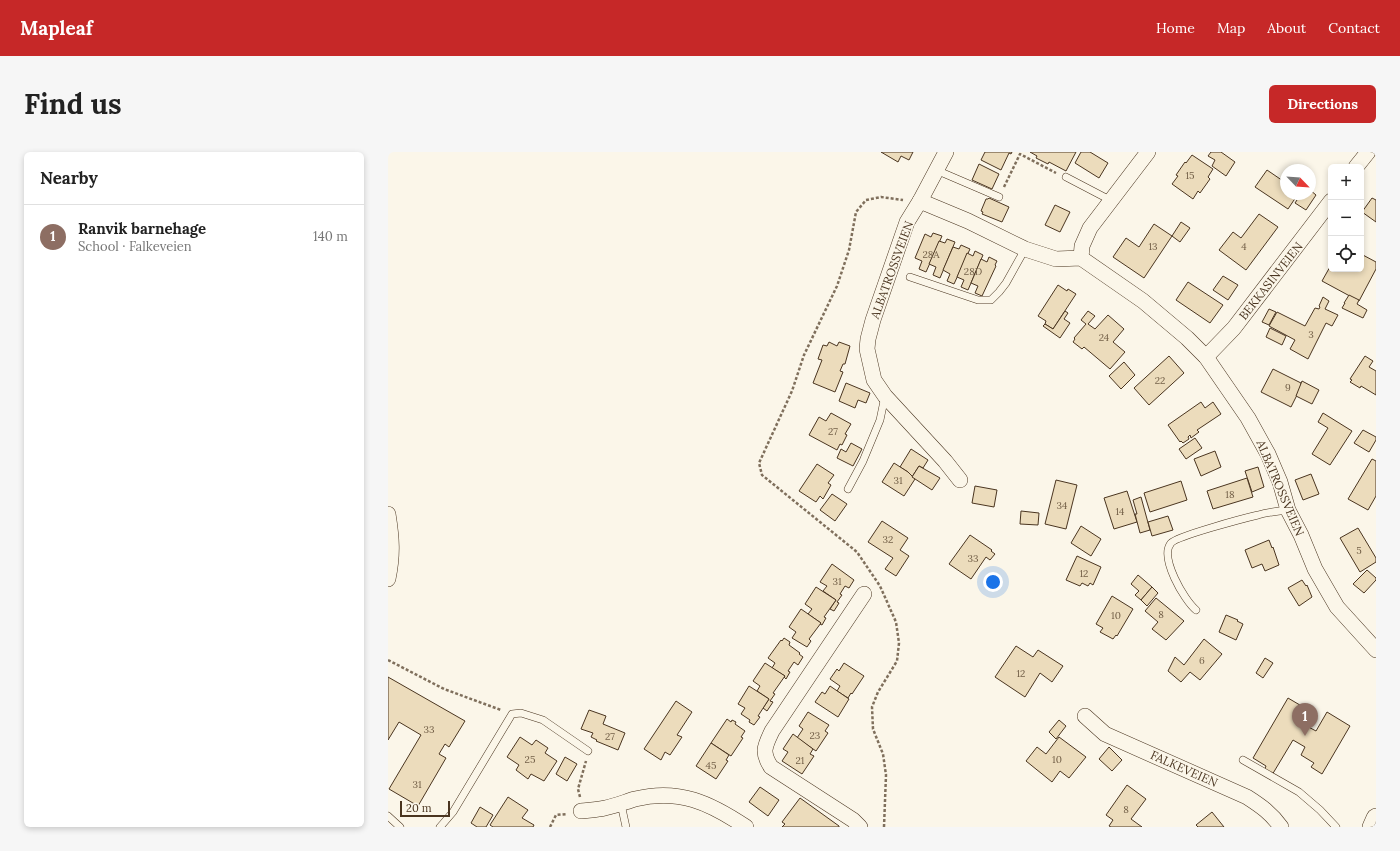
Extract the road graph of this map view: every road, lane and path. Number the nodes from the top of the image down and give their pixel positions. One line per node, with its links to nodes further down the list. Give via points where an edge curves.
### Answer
1 (946, 152): 5 (street, ALBATROSSVEIEN)
2 (1148, 152): 8 (street)
3 (1368, 152): 4 (street)
4 (1358, 164)
5 (936, 170): 7 (lane); 9 (street, ALBATROSSVEIEN)
6 (1066, 177): 7 (path, via 1020,154); 8 (lane)
7 (999, 196)
8 (1110, 200): 12 (street, via 1090,228 1082,246)
9 (920, 202): 11 (street, via 968,221); 15 (street, ALBATROSSVEIEN, via 908,222 868,339 874,380)
10 (1328, 206): 14 (street, BEKKASINVEIEN, via 1234,328)
11 (1025, 249): 12 (street, via 1056,259); 13 (lane, via 1006,283 991,300 978,300)
12 (1081, 258): 14 (street, ALBATROSSVEIEN, via 1144,301)
13 (910, 277)
14 (1206, 357): 18 (street, ALBATROSSVEIEN, via 1248,418 1268,454)
15 (885, 396): 16 (street, ALBATROSSVEIEN); 17 (lane, via 880,420)
16 (960, 480)
17 (848, 489)
18 (1288, 510): 22 (lane, via 1259,515 1172,541 1168,548 1168,558 1179,587); 23 (street, ALBATROSSVEIEN, via 1315,569 1337,607)
19 (388, 514): 20 (street, via 392,550)
20 (388, 579)
21 (864, 594): 38 (street, via 772,731 764,748 771,767)
22 (1196, 610)
23 (1376, 650)
24 (388, 660): 25 (path, via 444,689)
25 (512, 714): 27 (lane, via 521,713 543,720); 35 (lane, via 454,812)
26 (1085, 716): 39 (street, FALKEVEIEN, via 1105,734 1247,797 1264,808)
27 (588, 751): 30 (path, via 578,789)
28 (1243, 760): 40 (lane, via 1298,792)
29 (621, 804): 30 (street); 33 (street, via 652,797 686,797 722,811); 37 (lane)
30 (581, 811): 36 (path, via 556,815)
31 (388, 816): 34 (lane)
32 (1376, 818): 41 (street)
33 (742, 826)
34 (400, 827)
35 (440, 827)
36 (550, 827)
37 (626, 827)
38 (860, 827)
39 (1281, 827)
40 (1336, 827)
41 (1372, 827)

